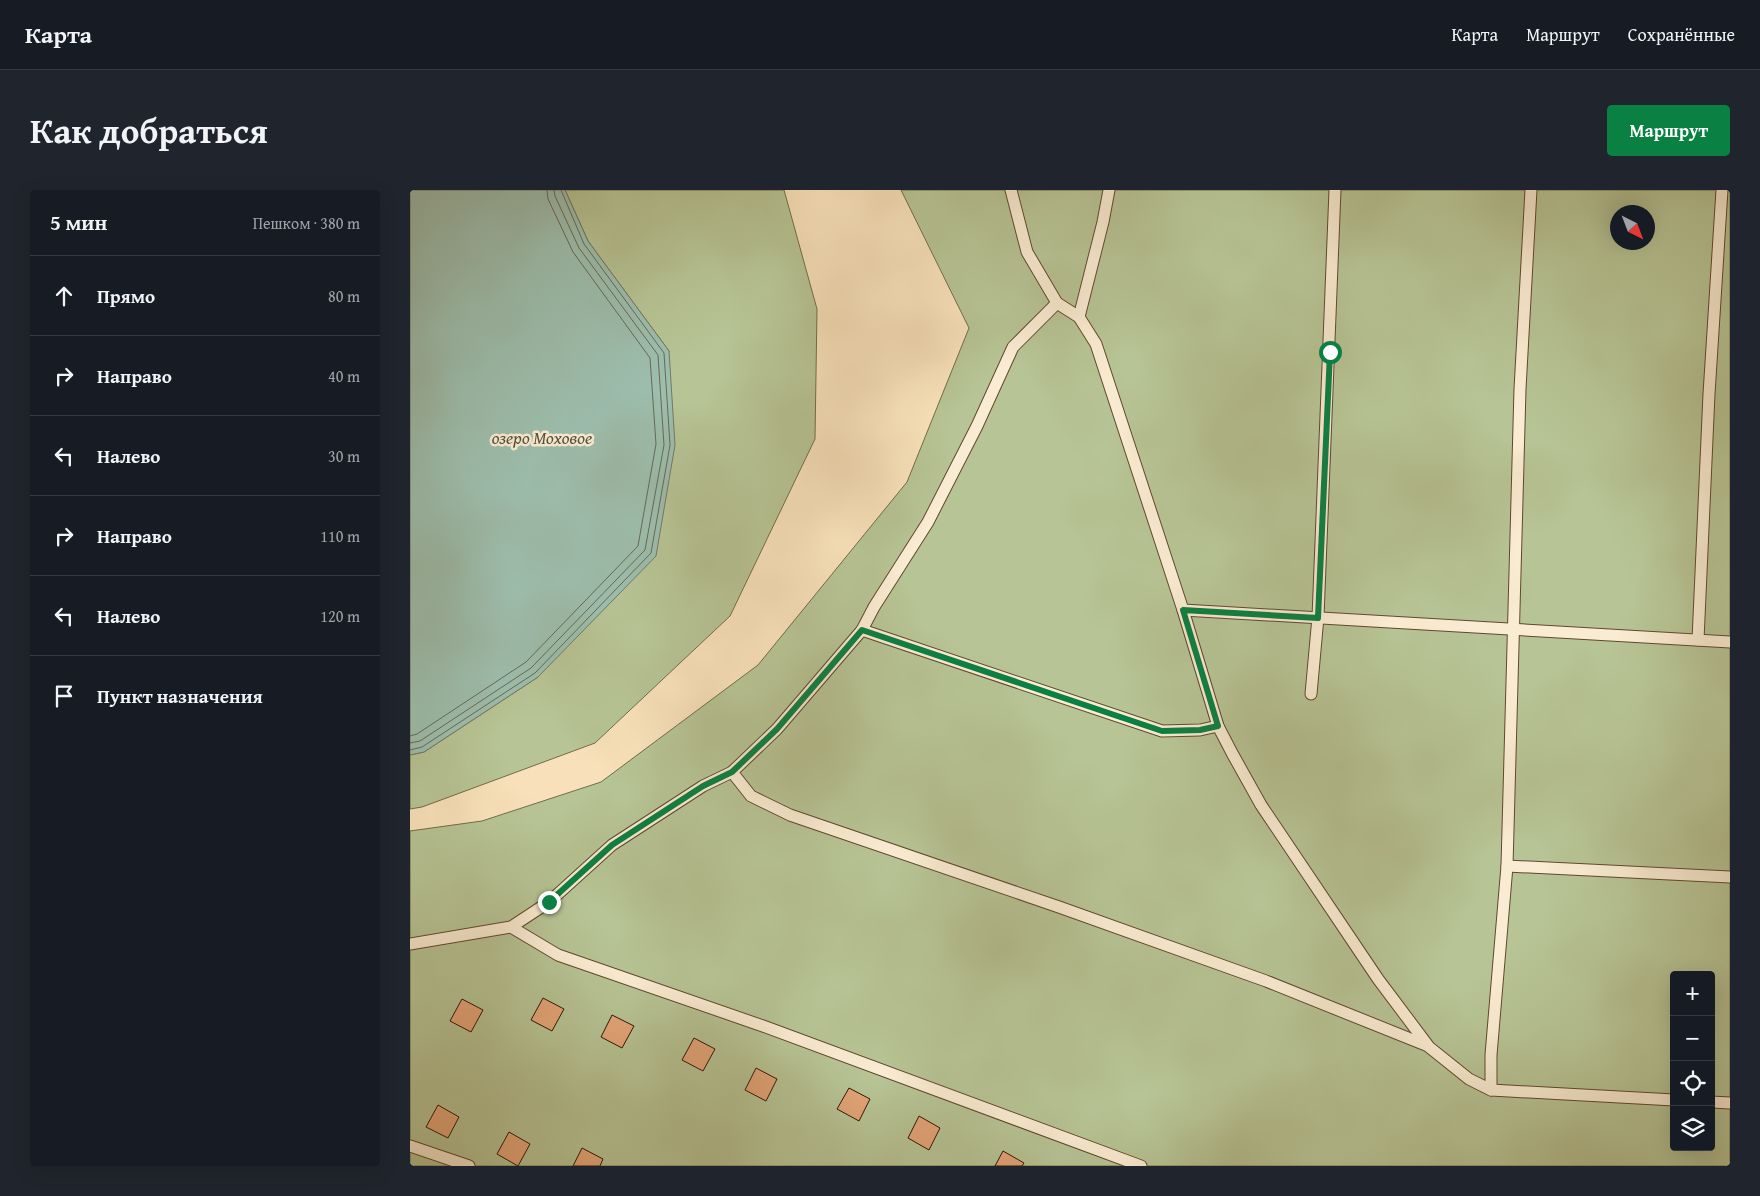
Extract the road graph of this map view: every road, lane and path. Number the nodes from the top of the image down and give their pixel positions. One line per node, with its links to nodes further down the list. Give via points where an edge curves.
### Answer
1 (1011, 190): 6 (lane, via 1027,252)
2 (1109, 190): 7 (lane)
3 (1334, 190): 9 (lane)
4 (1531, 190): 10 (lane, via 1520,389)
5 (1722, 190): 12 (lane)
6 (1057, 303): 7 (lane); 11 (lane, via 1012,347 977,426 928,522)
7 (1079, 317): 8 (lane, via 1096,344)
8 (1183, 610): 9 (lane); 15 (lane)
9 (1318, 618): 10 (lane); 14 (lane)
10 (1513, 629): 12 (lane); 17 (lane)
11 (862, 630): 15 (lane, via 1162,731); 16 (lane, via 777,729)
12 (1698, 640): 13 (lane)
13 (1730, 642)
14 (1311, 694)
15 (1218, 726): 21 (lane, via 1261,805 1378,979)
16 (732, 772): 19 (lane, via 703,786 612,845 549,902); 21 (lane, via 751,796 790,815 1266,981)
17 (1507, 866): 18 (lane); 22 (lane)
18 (1730, 877)
19 (511, 927): 20 (lane); 28 (lane, via 558,955 763,1026)
20 (410, 944)
21 (1429, 1047): 22 (lane, via 1469,1079)
22 (1491, 1090): 23 (lane)
23 (1670, 1100)
24 (1715, 1102): 25 (lane)
25 (1730, 1103)
26 (410, 1146): 27 (lane)
27 (469, 1166)
28 (1141, 1166)

